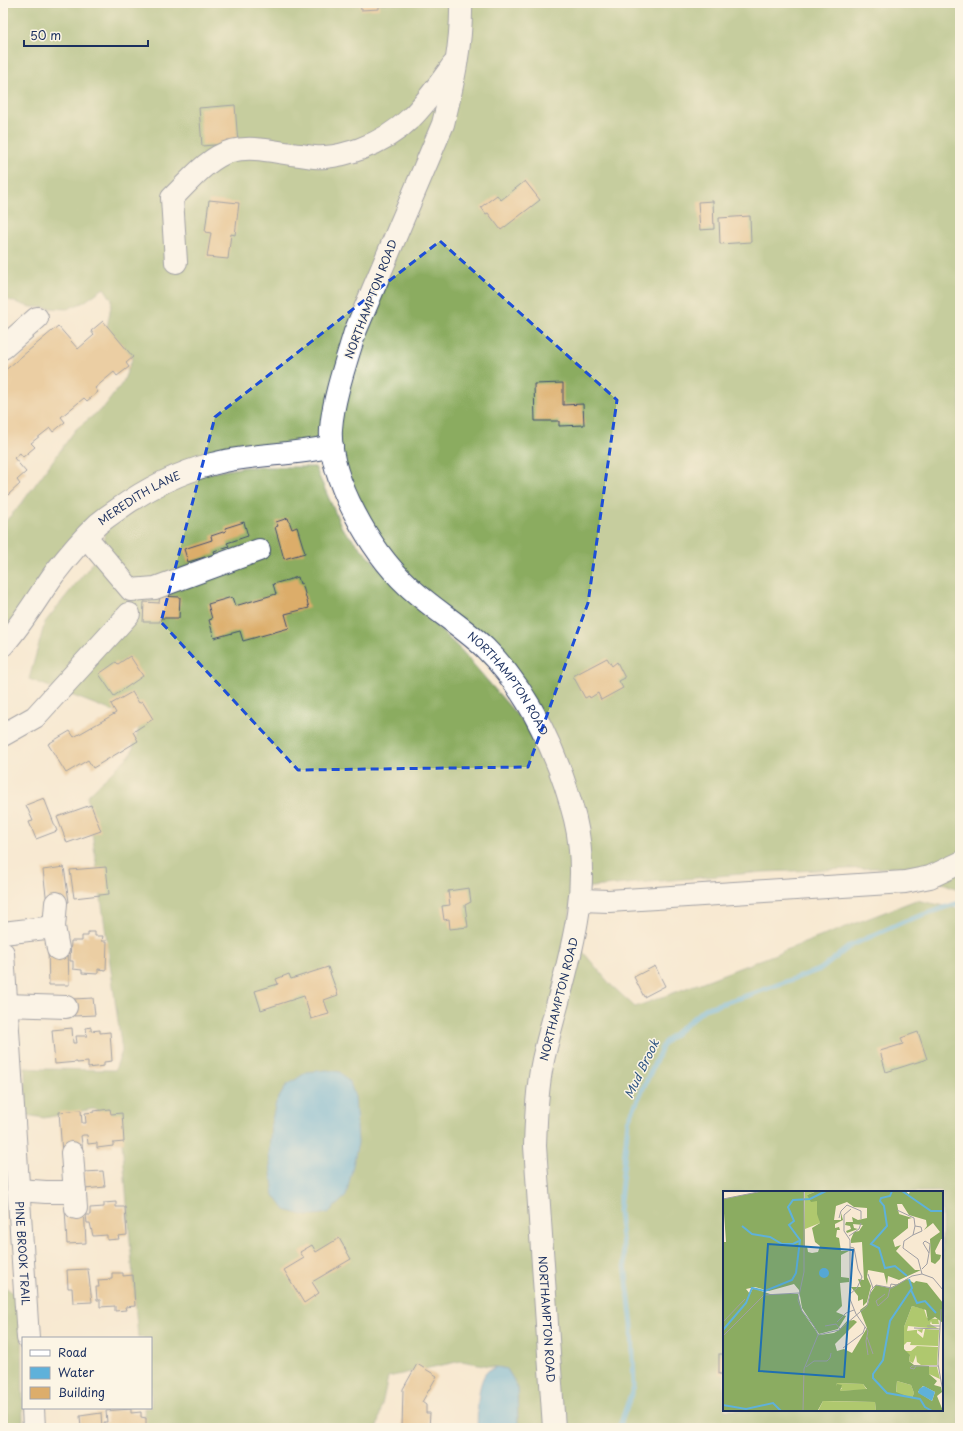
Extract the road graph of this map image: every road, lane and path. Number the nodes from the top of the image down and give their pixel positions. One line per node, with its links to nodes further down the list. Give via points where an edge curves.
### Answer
1 (461, 3): 2 (street, NORTHAMPTON ROAD)
2 (458, 60): 3 (street, via 408,122 374,144 350,153 324,157 254,148 231,151 211,161 172,198); 6 (street, NORTHAMPTON ROAD, via 443,124 351,344 332,420)
3 (176, 262)
4 (37, 318): 5 (street)
5 (3, 348)
6 (332, 446): 7 (street, MEREDITH LANE, via 302,452 248,457 184,473 154,486 129,501 99,523); 13 (street, NORTHAMPTON ROAD, via 337,473 361,525 377,551 407,585 486,648 528,703 541,727 568,795 581,864)
7 (86, 537): 8 (street, via 131,590 155,588); 10 (street, MEREDITH LANE, via 54,574)
8 (259, 550)
9 (129, 614): 11 (street, via 35,717)
10 (3, 645)
11 (3, 735)
12 (960, 863): 13 (street, via 930,877 905,882 609,901)
13 (580, 900): 26 (street, NORTHAMPTON ROAD, via 574,941 542,1066 536,1107 535,1146)
14 (56, 903): 15 (street)
15 (54, 927): 16 (street); 17 (street)
16 (3, 933)
17 (58, 949)
18 (3, 953): 19 (street, PINE BROOK TRAIL)
19 (6, 1006): 20 (street); 22 (street, PINE BROOK TRAIL)
20 (66, 1007)
21 (72, 1153): 22 (street, via 75,1200 46,1192)
22 (18, 1190): 23 (street, PINE BROOK TRAIL)
23 (28, 1337)
24 (33, 1409): 25 (street)
25 (34, 1428)
26 (554, 1428)

